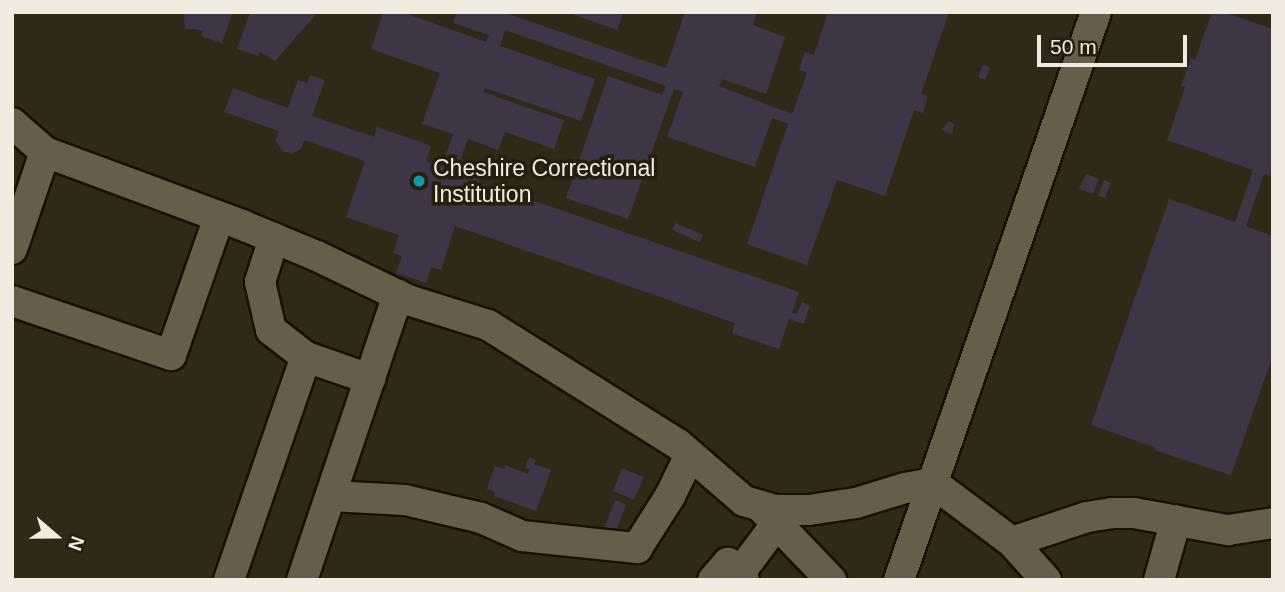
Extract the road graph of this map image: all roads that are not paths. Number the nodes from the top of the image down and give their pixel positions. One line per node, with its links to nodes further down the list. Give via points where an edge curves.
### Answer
1 (1096, 12): 12 (lane)
2 (12, 123): 3 (lane)
3 (45, 152): 4 (lane); 6 (lane)
4 (219, 217): 5 (lane); 8 (lane, via 171,355)
5 (274, 238): 7 (lane); 9 (lane, via 260,282 271,330)
6 (12, 249)
7 (398, 295): 10 (lane); 11 (lane, via 488,325)
8 (12, 301)
9 (306, 358): 10 (lane); 19 (lane)
10 (370, 379): 13 (lane)
11 (690, 455): 13 (lane, via 637,548 522,536 481,517 405,500); 14 (lane, via 744,501)
12 (933, 483): 14 (lane, via 856,503 775,510); 17 (lane); 22 (lane)
13 (331, 496): 20 (lane)
14 (769, 515): 18 (lane); 21 (lane)
15 (1176, 520): 16 (lane, via 1228,530); 17 (lane, via 1112,513); 24 (lane)
16 (1273, 523)
17 (1012, 542): 23 (lane)
18 (732, 578)
19 (229, 580)
20 (302, 580)
21 (831, 580)
22 (899, 580)
23 (1046, 580)
24 (1159, 580)

